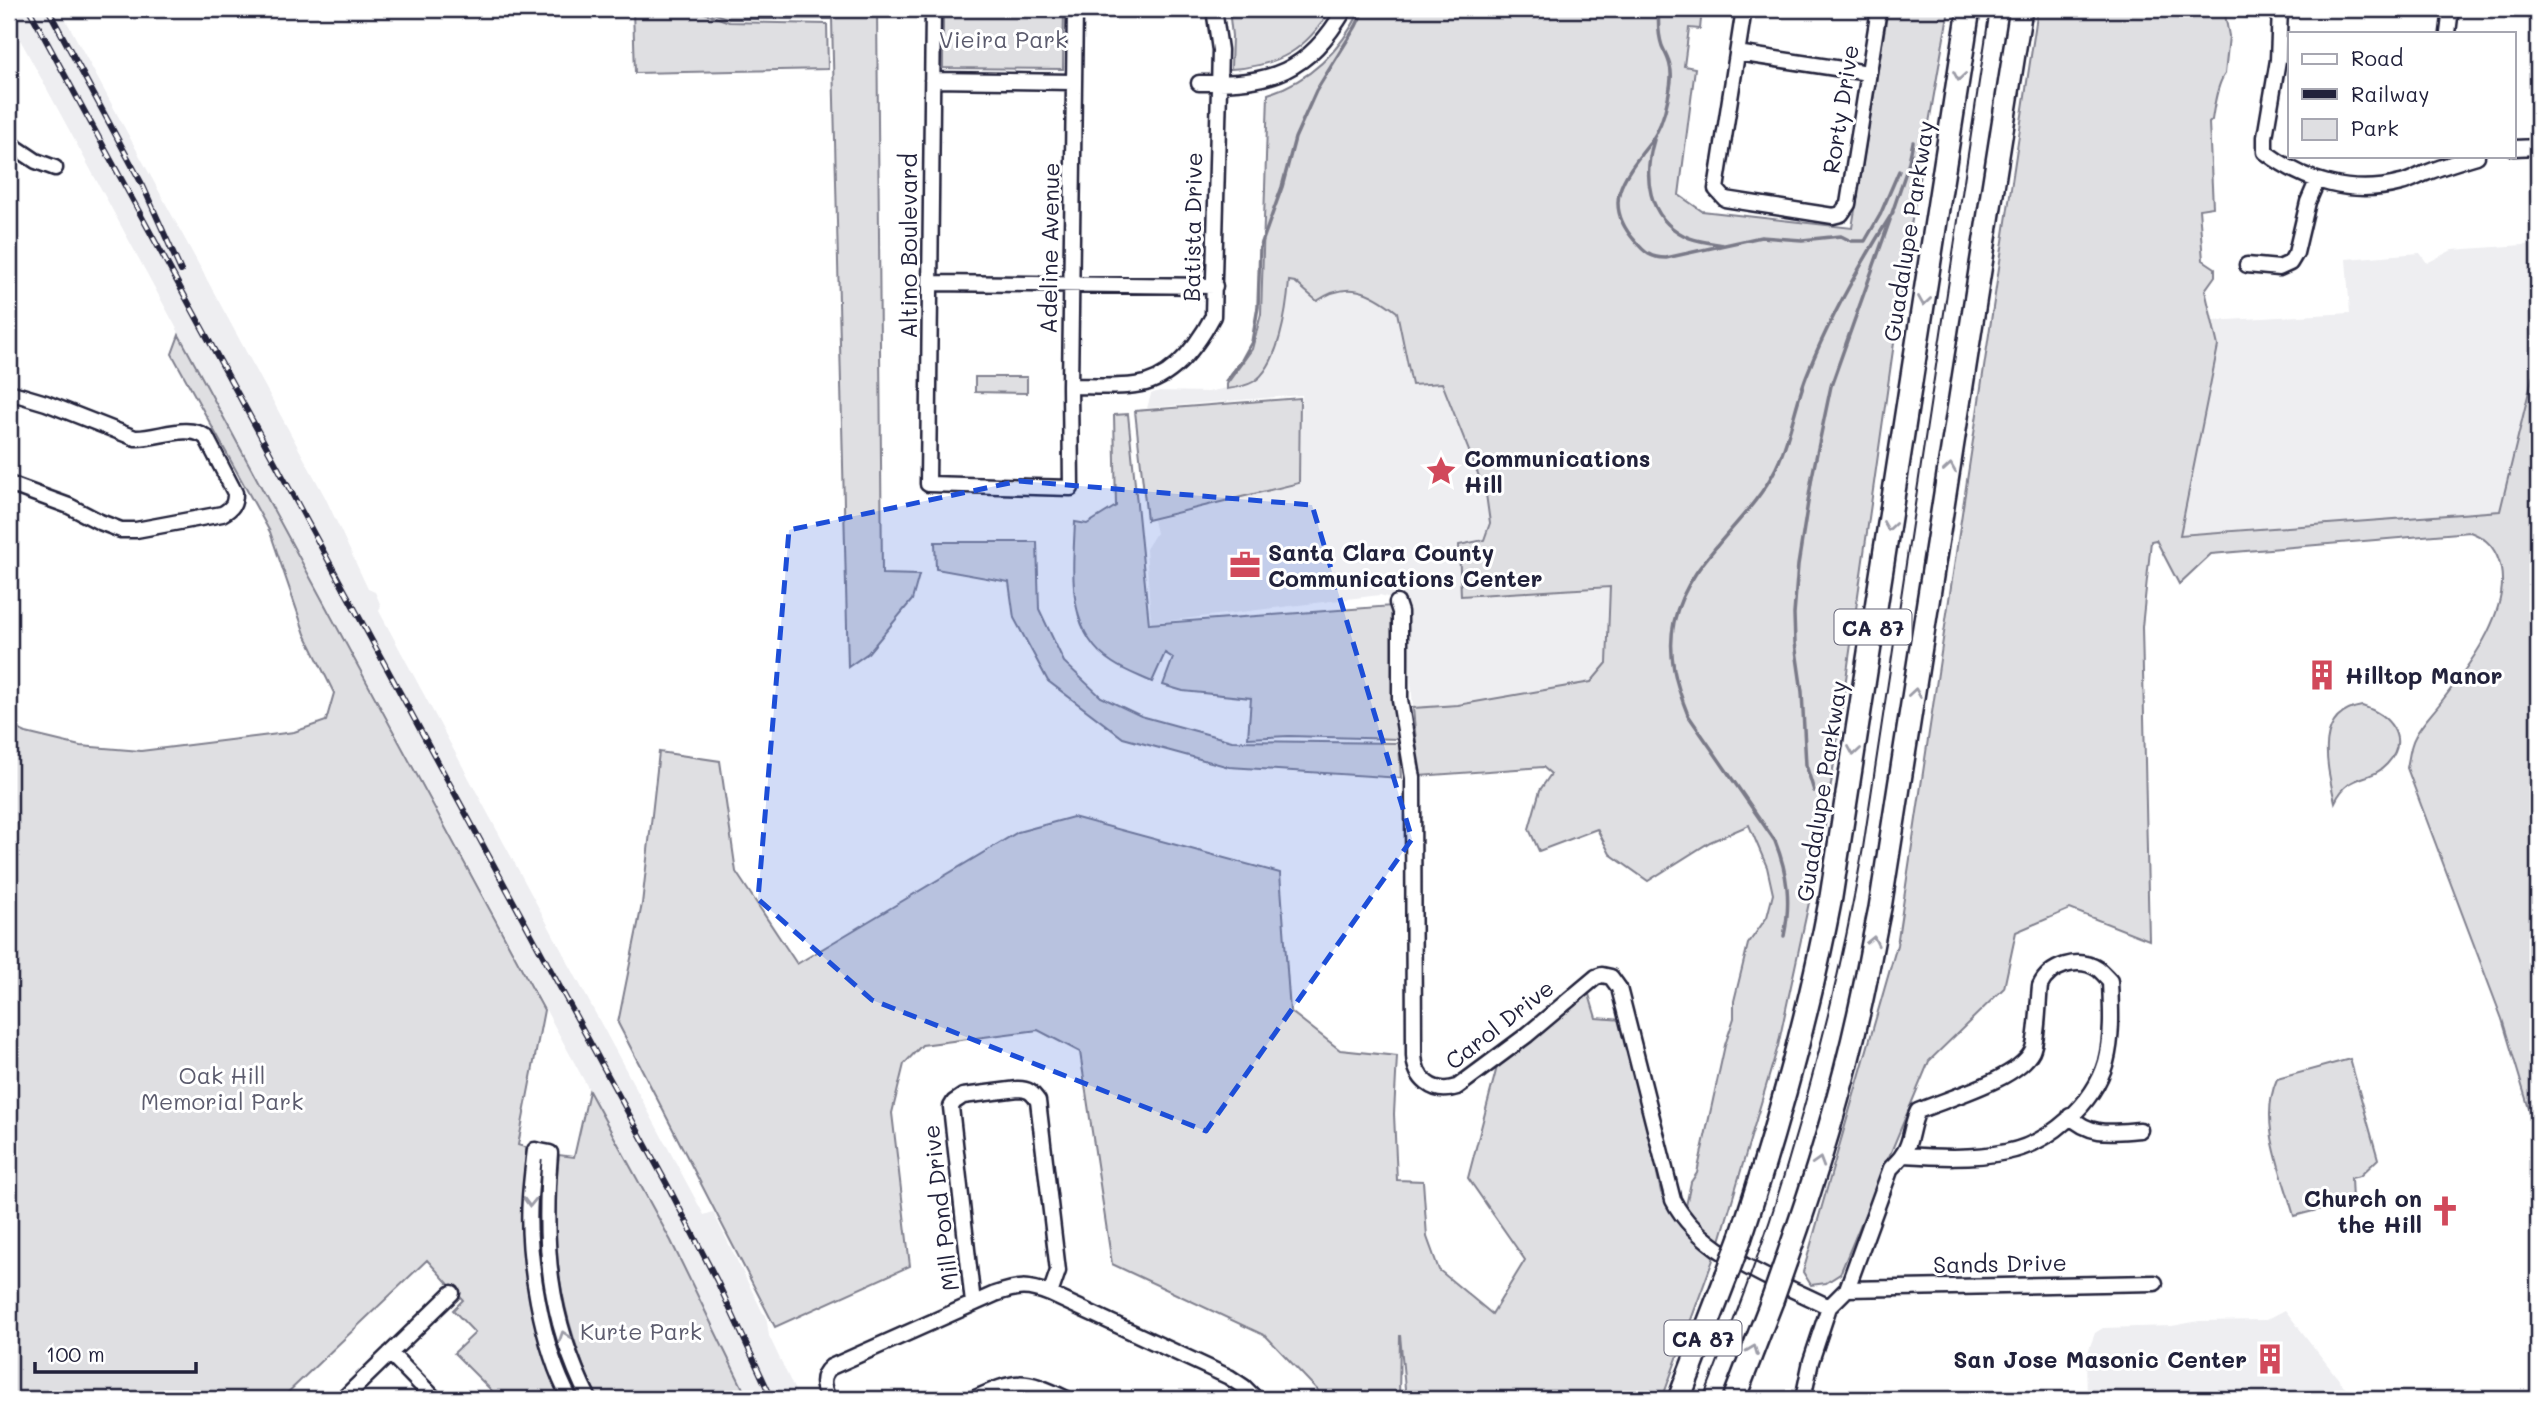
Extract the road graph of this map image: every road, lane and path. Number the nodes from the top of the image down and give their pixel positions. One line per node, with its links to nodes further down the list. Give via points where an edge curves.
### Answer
1 (933, 9): 14 (street, Altino Boulevard)
2 (1075, 9): 15 (street, Adeline Avenue)
3 (1214, 9): 17 (street, Batista Drive, via 1220,50)
4 (1345, 9): 17 (street, via 1329,36 1308,58 1268,77)
5 (1744, 9): 12 (street)
6 (1878, 9): 13 (street, Rorty Drive)
7 (1969, 9): 51 (highway, Guadalupe Parkway / CA 87, one-way to 51, bridge, via 1831,897 1812,990 1741,1237)
8 (2021, 9): 52 (highway, CA 87, one-way to 8, bridge, via 1810,1191 1862,1003)
9 (2280, 9): 23 (street, via 2265,152)
10 (2451, 9): 11 (street)
11 (2448, 32)
12 (1737, 53): 13 (street); 13 (street, Rorty Drive, via 1716,184 1725,199 1773,207 1841,214 1848,204)
13 (1868, 73)
14 (932, 80): 15 (street); 25 (street, Altino Boulevard)
15 (1073, 82): 26 (street, Adeline Avenue)
16 (1199, 83): 17 (street)
17 (1218, 83): 27 (street, Batista Drive)
18 (9, 143): 22 (street)
19 (2538, 147): 20 (street)
20 (2516, 148)
21 (2471, 158): 23 (street, via 2403,183 2372,188 2344,188)
22 (55, 168)
23 (2317, 181): 24 (street, via 2290,263 2278,268)
24 (2247, 265)
25 (931, 283): 26 (street); 31 (street, Altino Boulevard, via 928,484)
26 (1071, 285): 27 (street); 28 (street, Adeline Avenue)
27 (1215, 286): 28 (street, Batista Drive, via 1213,316 1203,334 1165,373 1137,385)
28 (1070, 386): 31 (street, Adeline Avenue)
29 (9, 392): 30 (street, via 135,438 199,432 235,492 235,503 222,514 121,530)
30 (9, 484)
31 (1071, 488)
32 (1397, 603): 41 (street, Carol Drive, via 1400,700 1413,778 1413,1055 1418,1074 1433,1087 1457,1087 1596,977 1611,976 1619,988 1673,1200 1682,1217 1715,1247)
33 (2070, 1116): 34 (street, via 2095,1132); 35 (street, via 2045,1137 2008,1152); 35 (street, via 2097,1083 2112,1030 2110,981 2097,968 2082,964 2063,965 2044,977 2033,1048 2025,1062 2011,1073 1919,1111)
34 (2140, 1130)
35 (1903, 1155): 37 (street, via 1891,1168)
36 (2155, 1283): 37 (street, Sands Drive)
37 (1847, 1289): 41 (street)
38 (452, 1293): 42 (street)
39 (1051, 1294): 40 (street, Mill Pond Drive, via 1016,1286); 40 (street, Mill Pond Drive, via 1058,1271 1038,1101 1033,1093 1018,1089 963,1096 951,1107); 50 (street, Mill Pond Drive, via 1229,1377)
40 (974, 1303): 47 (street, Mill Pond Drive, via 831,1367 822,1378)
41 (1829, 1307): 53 (street)
42 (390, 1353): 43 (street); 44 (street)
43 (343, 1399)
44 (435, 1399)
45 (570, 1399): 46 (street, one-way to 45, via 558,1317 548,1262 550,1153 535,1150 529,1201 533,1267 542,1324)
46 (589, 1399)
47 (828, 1399)
48 (973, 1399): 49 (street, via 1017,1382)
49 (1066, 1399)
50 (1256, 1399)
51 (1679, 1399)
52 (1734, 1399)
53 (1803, 1399)

